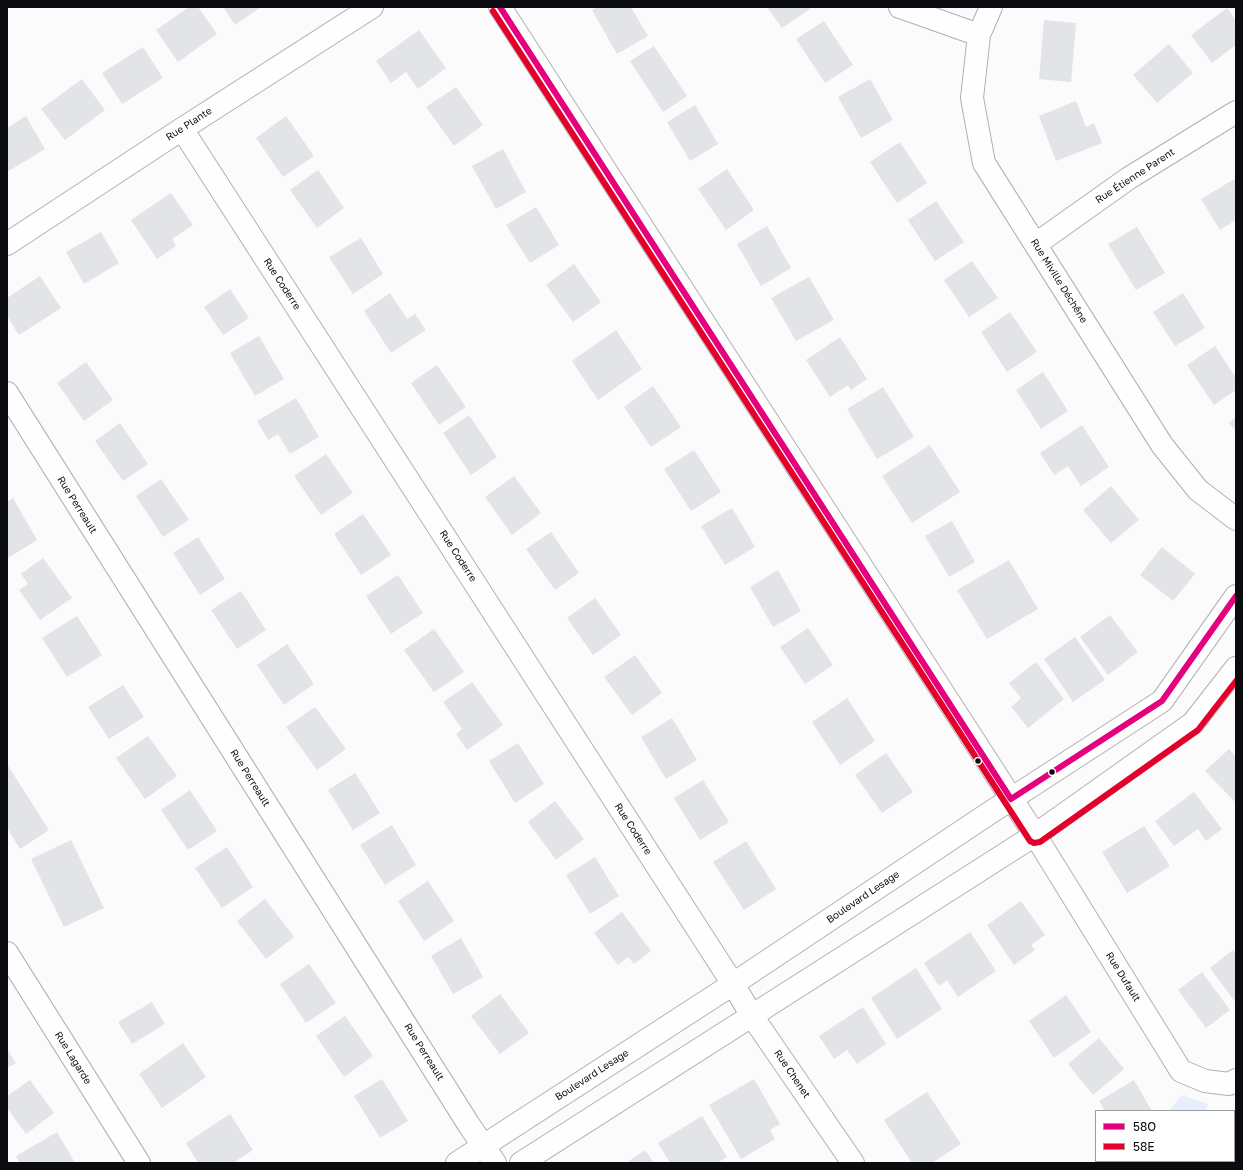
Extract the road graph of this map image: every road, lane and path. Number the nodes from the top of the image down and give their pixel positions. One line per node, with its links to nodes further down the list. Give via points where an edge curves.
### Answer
1 (372, 7): 7 (street, Rue Plante)
2 (500, 7): 14 (street, Rue Dufault)
3 (900, 7): 5 (street)
4 (991, 7): 5 (street, Rue Miville Déchêne)
5 (979, 35): 9 (street, Rue Miville Déchêne, via 972,98 984,163)
6 (1236, 112): 9 (street, Rue Étienne Parent, via 1129,178)
7 (182, 128): 8 (street, Rue Plante); 17 (street, Rue Coderre)
8 (7, 244)
9 (1036, 244): 11 (street, Rue Miville Déchêne, via 1162,445 1198,490)
10 (7, 393): 20 (street, Rue Perreault)
11 (1236, 519)
12 (1236, 596): 14 (street, Boulevard Lesage, via 1162,701)
13 (1236, 668): 15 (street, via 1193,723)
14 (1011, 799): 15 (street, Rue Dufault); 17 (street, Boulevard Lesage)
15 (1035, 835): 18 (street); 19 (street, Rue Dufault, via 1181,1071 1206,1081 1230,1084)
16 (7, 953): 21 (street, Rue Lagarde)
17 (733, 984): 18 (street, Rue Chenet); 20 (street, Boulevard Lesage)
18 (752, 1016): 23 (street); 24 (street, Rue Chenet)
19 (1236, 1080)
20 (489, 1154): 22 (street, Boulevard Lesage)
21 (139, 1163)
22 (457, 1163)
23 (520, 1163)
24 (853, 1163)

